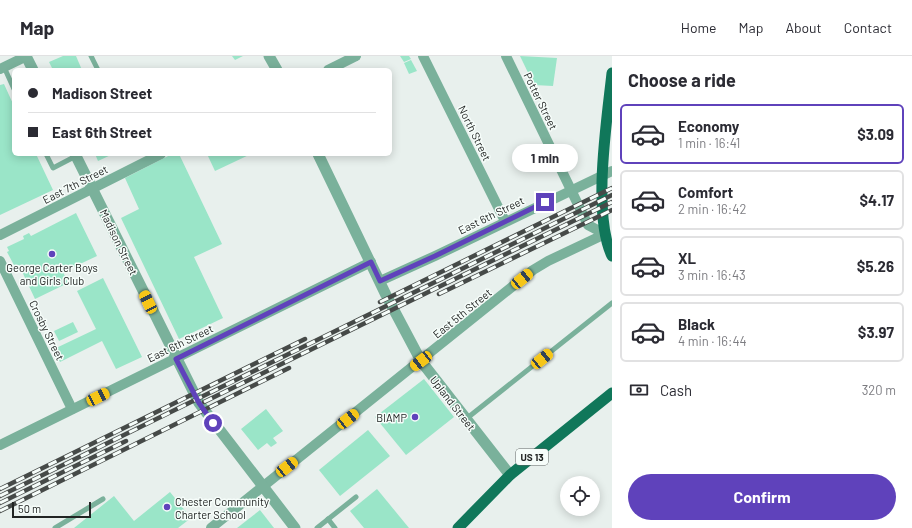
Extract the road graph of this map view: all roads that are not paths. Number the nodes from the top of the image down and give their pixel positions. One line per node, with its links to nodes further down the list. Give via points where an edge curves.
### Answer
1 (26, 56): 7 (street); 8 (street)
2 (91, 56): 9 (lane)
3 (269, 56): 10 (street)
4 (356, 56): 11 (street)
5 (423, 56): 22 (street, North Street)
6 (506, 56): 21 (street, Potter Street)
7 (2, 68): 13 (lane)
8 (32, 68)
9 (97, 68)
10 (275, 68)
11 (332, 68)
12 (612, 73): 19 (main road)
13 (12, 85)
14 (47, 156): 15 (lane, via 53,168)
15 (74, 156)
16 (76, 156): 20 (street, Madison Street)
17 (158, 156): 20 (street, East 7th Street)
18 (319, 156): 27 (street, Upland Street)
19 (608, 173): 21 (street, East 6th Street); 23 (main road)
20 (93, 189): 24 (street, East 7th Street); 30 (street, Madison Street)
21 (571, 190): 22 (street, East 6th Street); 23 (street, Potter Street, via 588,225)
22 (505, 221): 28 (street, East 6th Street)
23 (605, 234): 25 (main road); 31 (street, East 5th Street, via 540,265)
24 (0, 235)
25 (612, 256)
26 (0, 262): 33 (street, Crosby Street)
27 (371, 262): 28 (street, Upland Street); 30 (street, East 6th Street)
28 (380, 281): 31 (street, Upland Street)
29 (612, 303): 34 (lane)
30 (176, 359): 33 (street, East 6th Street); 37 (street, Madison Street, via 199,403)
31 (421, 361): 34 (street, Upland Street); 37 (street, East 5th Street)
32 (612, 394): 36 (main road, US 13)
33 (72, 409): 35 (street, East 6th Street)
34 (466, 419): 36 (street, Upland Street)
35 (0, 444)
36 (510, 475): 46 (main road, US 13)
37 (262, 486): 42 (street, East 5th Street); 43 (street, Madison Street)
38 (356, 497): 40 (lane)
39 (103, 499): 41 (lane)
40 (328, 519): 44 (lane); 45 (lane)
41 (55, 528)
42 (211, 528)
43 (295, 528)
44 (317, 528)
45 (335, 528)
46 (458, 528)

